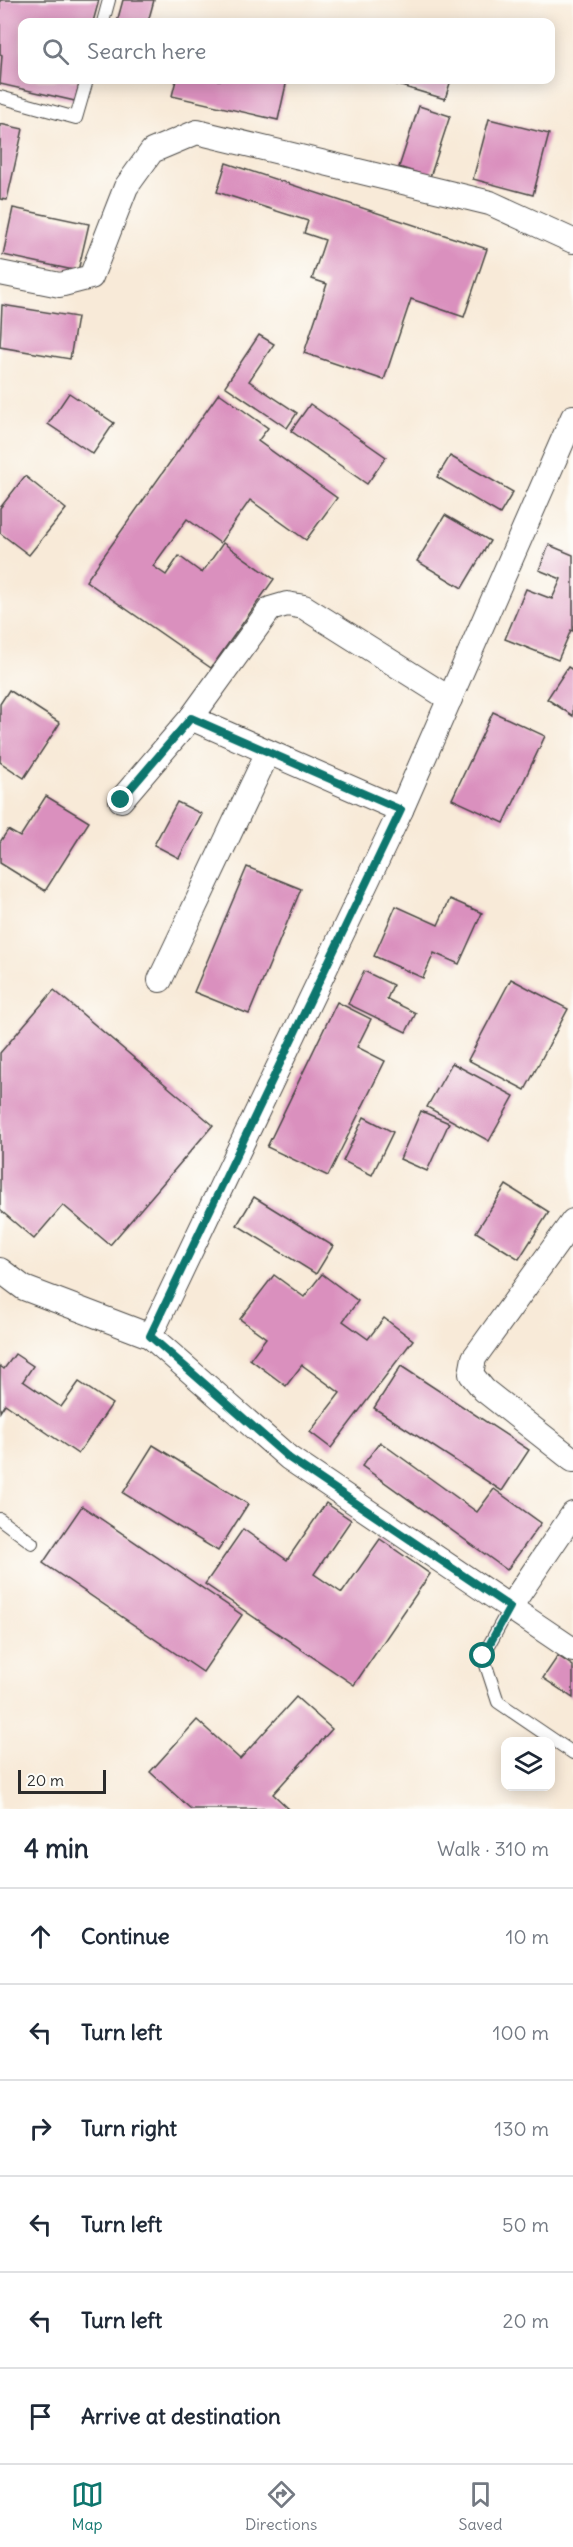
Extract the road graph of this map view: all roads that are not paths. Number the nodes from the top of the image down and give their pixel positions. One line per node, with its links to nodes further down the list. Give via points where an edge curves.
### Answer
1 (109, 0): 2 (lane)
2 (104, 18)
3 (86, 84): 4 (lane, via 76,118)
4 (0, 96)
5 (573, 241): 6 (street, via 490,202 197,132 152,151 126,187 91,277 60,285)
6 (0, 273)
7 (573, 417): 8 (street)
8 (450, 699): 9 (street, via 304,607 287,604 270,609); 12 (street)
9 (191, 718): 10 (street); 11 (street)
10 (268, 752): 12 (street); 13 (street)
11 (121, 800)
12 (401, 810): 16 (street)
13 (160, 980)
14 (573, 1221): 17 (street, via 474,1358 471,1374 484,1390)
15 (0, 1270): 16 (street, via 24,1288)
16 (150, 1336): 21 (street, via 289,1458)
17 (572, 1455)
18 (573, 1514): 21 (street)
19 (0, 1519): 20 (lane)
20 (32, 1543)
21 (510, 1607): 22 (street); 23 (lane, via 483,1656 498,1702)
22 (573, 1650)
23 (573, 1753)

